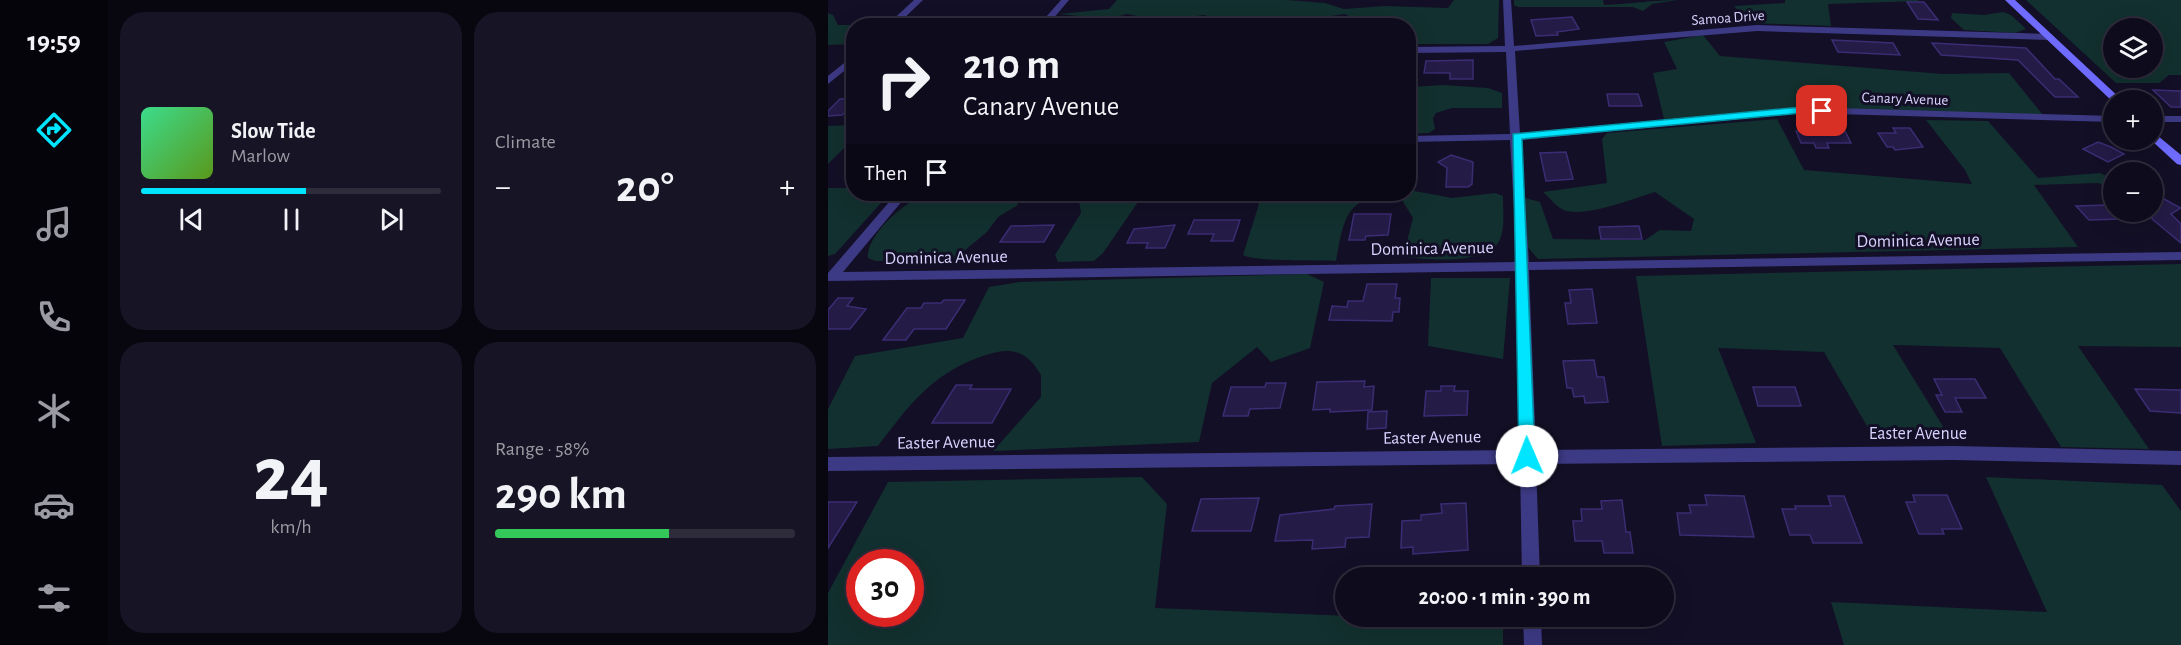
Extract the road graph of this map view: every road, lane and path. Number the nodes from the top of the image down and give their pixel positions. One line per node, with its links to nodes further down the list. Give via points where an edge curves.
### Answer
1 (919, 0): 5 (street)
2 (1065, 0): 6 (street)
3 (1507, 0): 8 (street)
4 (2010, 0): 7 (street)
5 (899, 18)
6 (1049, 18)
7 (2050, 37): 8 (street, Samoa Drive, via 1757,28); 12 (street)
8 (1509, 49): 9 (street, Samoa Drive); 16 (street)
9 (1416, 50)
10 (846, 65): 11 (street)
11 (828, 81)
12 (2106, 90)
13 (2103, 119): 16 (street, Canary Avenue, via 1802,110)
14 (2163, 119): 15 (street)
15 (2181, 119)
16 (1517, 136): 17 (street, Canary Avenue); 22 (street)
17 (1416, 139)
18 (2163, 144): 19 (street)
19 (2181, 161)
20 (896, 201): 23 (street)
21 (2181, 256): 22 (street, Dominica Avenue)
22 (1523, 265): 23 (street, Dominica Avenue); 24 (street)
23 (830, 277)
24 (1527, 456): 25 (street, Easter Avenue, via 1953,453); 26 (street, Easter Avenue); 27 (street)
25 (2181, 458)
26 (828, 464)
27 (1531, 567)
28 (1532, 627): 29 (street)
29 (1533, 645)

